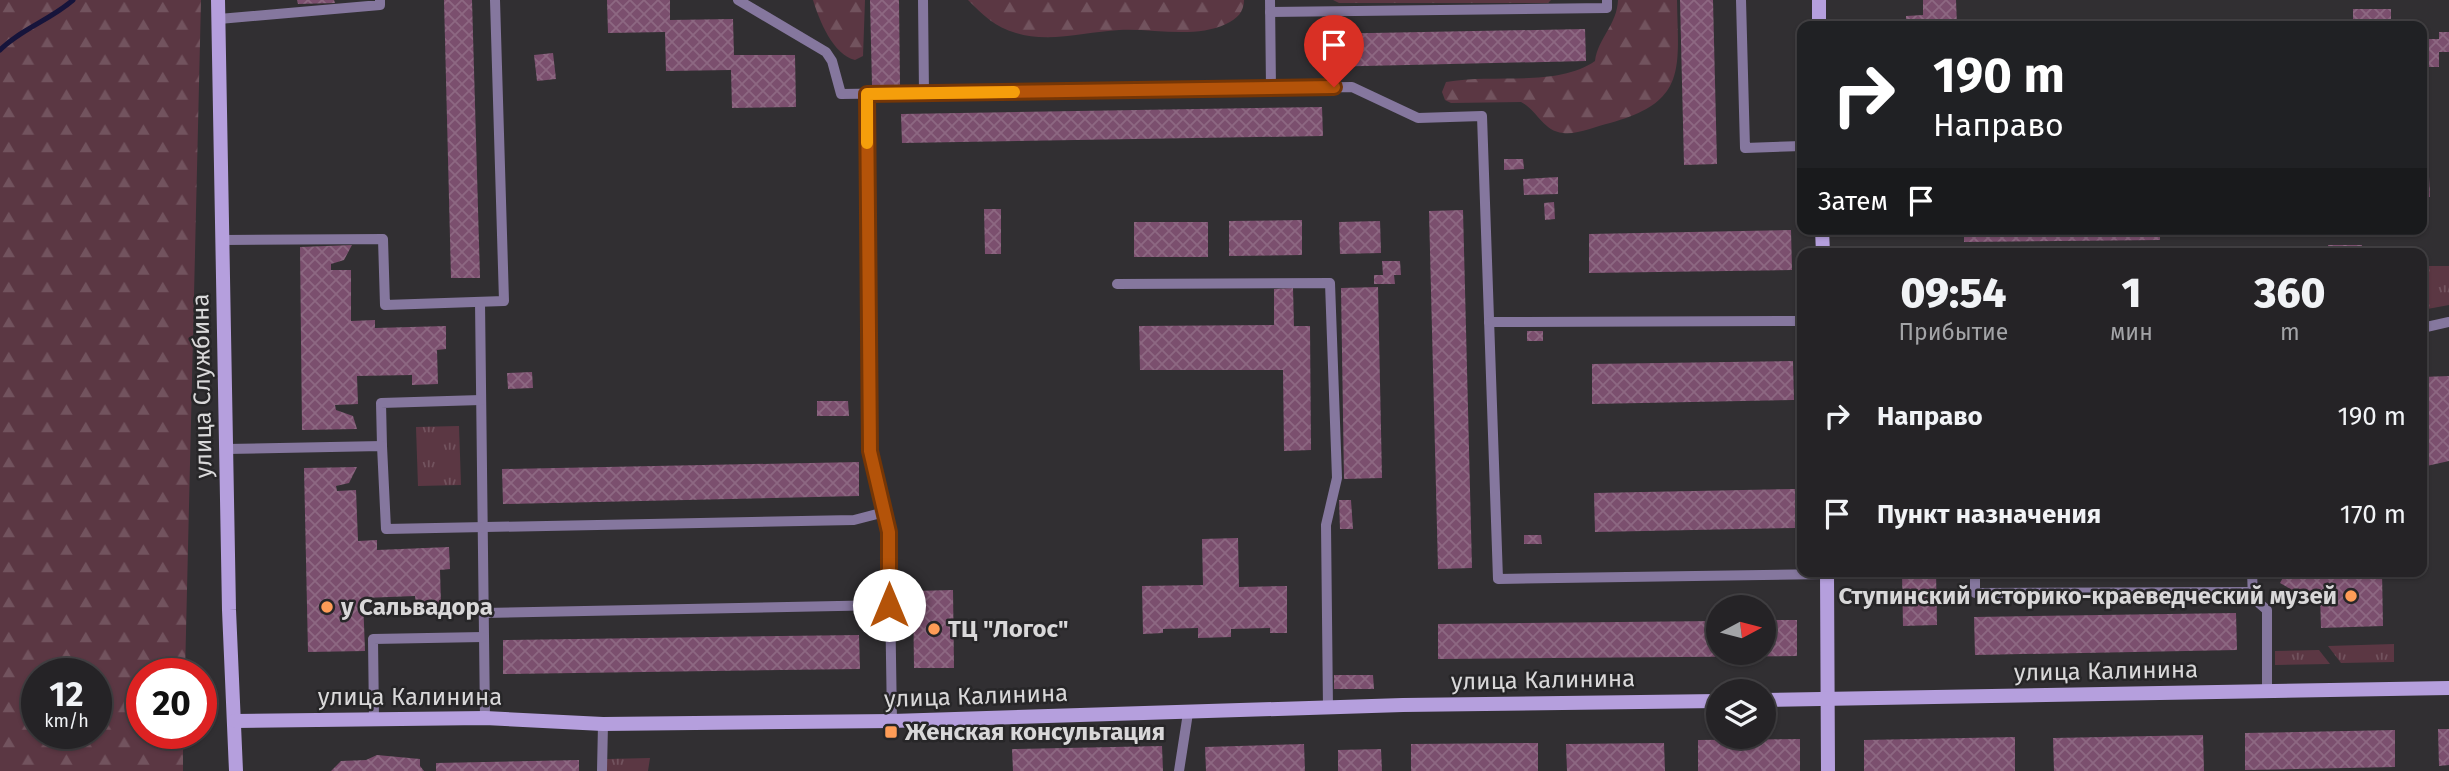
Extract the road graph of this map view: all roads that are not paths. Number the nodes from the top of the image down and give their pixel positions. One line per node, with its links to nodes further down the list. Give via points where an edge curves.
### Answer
1 (218, 0): 11 (street, улица Службина)
2 (380, 0): 11 (lane, via 380,5)
3 (495, 0): 19 (lane, via 504,301)
4 (738, 0): 15 (lane, via 826,52 841,94)
5 (923, 0): 14 (lane)
6 (1270, 0): 10 (lane)
7 (1607, 0): 10 (lane, via 1607,8)
8 (1741, 0): 16 (lane, via 1745,148)
9 (1819, 0): 12 (street)
10 (1270, 12): 13 (lane)
11 (219, 19): 17 (street, улица Службина)
12 (1819, 21)
13 (1271, 88): 14 (lane); 21 (lane, via 1352,87 1418,118 1482,116)
14 (924, 93): 15 (lane)
15 (867, 94): 27 (lane, via 870,451)
16 (1797, 146)
17 (223, 240): 19 (lane, via 383,239 385,305); 26 (street, улица Службина)
18 (1117, 284): 42 (lane, via 1330,283 1337,478 1326,526)
19 (480, 302): 24 (lane)
20 (1797, 321): 21 (lane)
21 (1489, 322): 29 (lane, via 1498,579)
22 (2449, 322): 23 (lane)
23 (2427, 327)
24 (481, 400): 25 (lane, via 382,402); 28 (lane)
25 (383, 446): 26 (lane); 28 (lane, via 386,528)
26 (226, 449): 46 (street, улица Службина)
27 (884, 512): 28 (lane, via 854,520); 34 (lane, via 889,532)
28 (482, 527): 35 (lane)
29 (1797, 574)
30 (1827, 577): 39 (street)
31 (1975, 577): 33 (lane, via 1975,593)
32 (2252, 577): 33 (lane)
33 (2253, 592): 38 (lane, via 2253,598 2267,610)
34 (889, 605): 35 (lane); 47 (lane)
35 (483, 613): 36 (lane)
36 (483, 637): 44 (lane); 45 (lane, via 373,639)
37 (2449, 688): 38 (street, улица Калинина)
38 (2267, 691): 39 (street, улица Калинина)
39 (1828, 699): 40 (street, улица Калинина); 52 (street)
40 (1776, 700)
41 (1706, 701): 42 (street, улица Калинина)
42 (1328, 709): 43 (street, улица Калинина)
43 (1188, 713): 47 (street, улица Калинина); 51 (lane)
44 (485, 718): 45 (street, улица Калинина); 48 (street, улица Калинина)
45 (374, 719): 46 (street, улица Калинина)
46 (235, 721): 49 (street, улица Службина)
47 (892, 721): 48 (street, улица Калинина)
48 (603, 724): 50 (lane)
49 (236, 771)
50 (602, 771)
51 (1179, 771)
52 (1828, 771)

